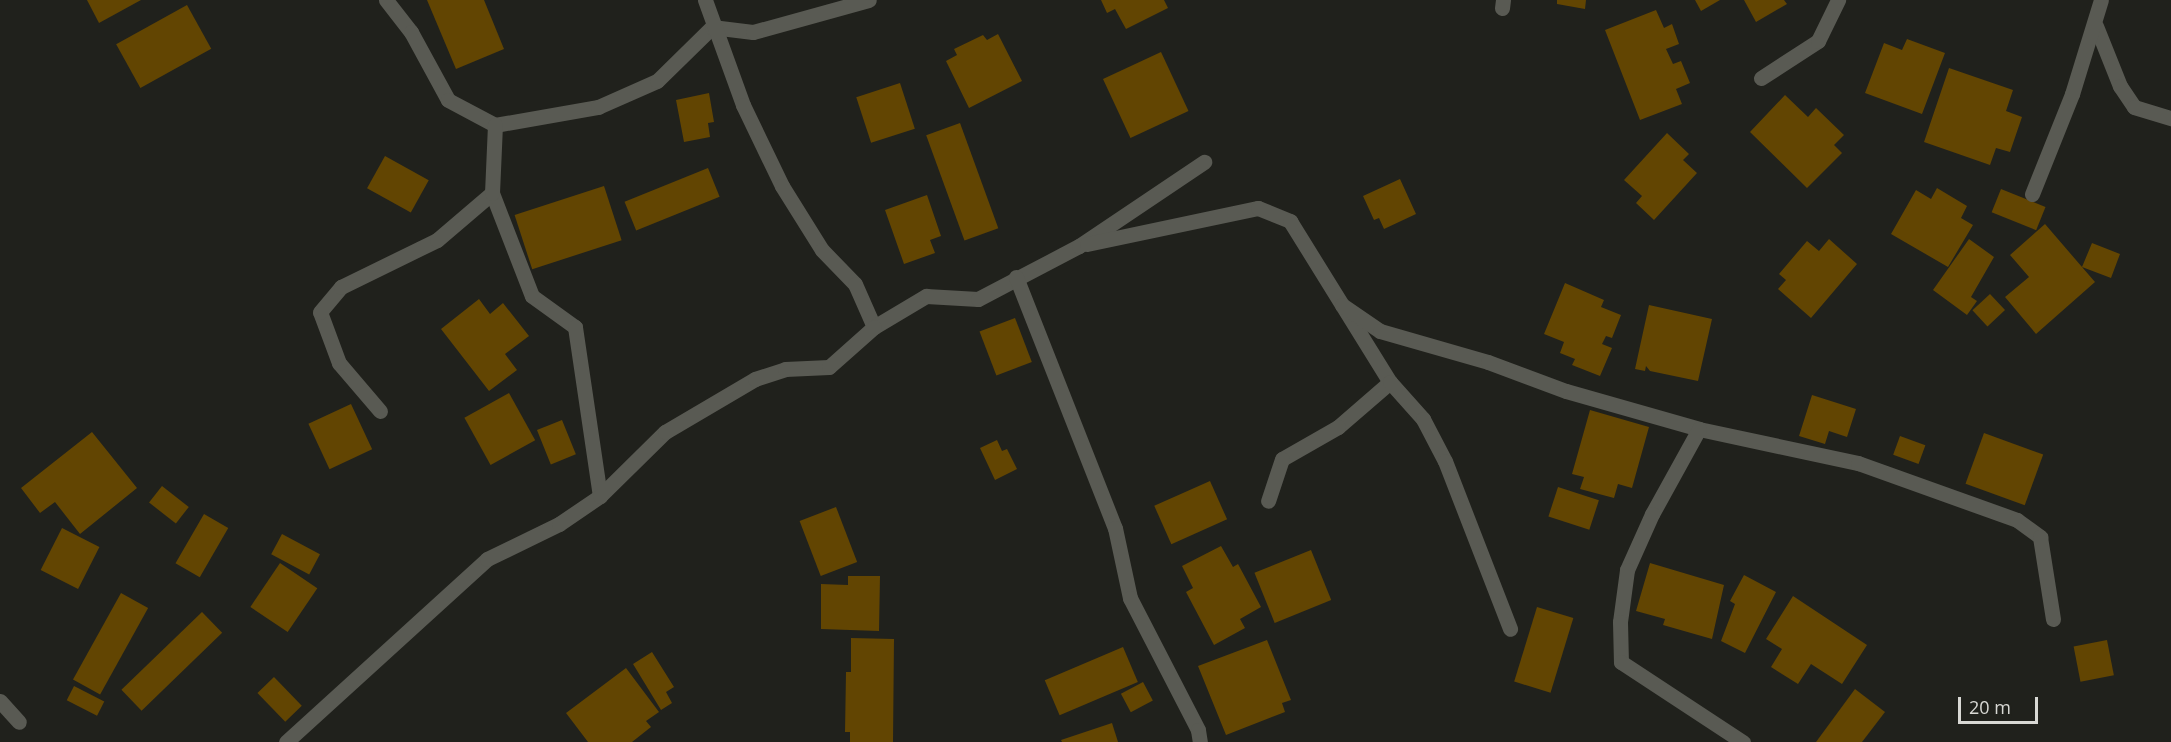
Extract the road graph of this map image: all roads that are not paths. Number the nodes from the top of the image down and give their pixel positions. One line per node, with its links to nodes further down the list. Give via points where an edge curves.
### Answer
1 (386, 0): 10 (street, via 411,32 448,100)
2 (705, 0): 7 (street)
3 (869, 0): 7 (street, via 753,32)
4 (1838, 0): 8 (street, via 1818,40)
5 (2102, 0): 6 (street)
6 (2096, 26): 9 (street, via 2120,86 2134,107); 13 (street)
7 (712, 27): 10 (street, via 657,81 598,106); 17 (street, via 782,186 822,250 855,284)
8 (1761, 78)
9 (2171, 118)
10 (495, 125): 12 (street)
11 (1204, 162): 14 (street)
12 (492, 193): 19 (street, via 436,240 341,287 320,312 339,363); 21 (street, via 531,296 575,327)
13 (2032, 194)
14 (1079, 246): 15 (street); 16 (street, via 1258,208 1290,221)
15 (1016, 277): 17 (street, via 978,299 926,296); 28 (street, via 1115,528 1130,598 1198,730)
16 (1342, 305): 18 (street); 20 (street, via 1380,331)
17 (874, 327): 21 (street, via 829,367 785,369 755,379 706,405 665,432)
18 (1390, 382): 22 (street, via 1338,427 1282,459); 24 (street, via 1423,419 1445,461)
19 (380, 411)
20 (1699, 429): 23 (street, via 1858,463 2017,520 2040,537); 29 (street, via 1627,570 1620,622 1621,662)
21 (600, 496): 27 (street, via 560,524 487,559)
22 (1268, 501)
23 (2053, 619)
24 (1510, 629)
25 (0, 701): 26 (street)
26 (19, 722)
27 (286, 742)
28 (1200, 742)
29 (1743, 742)

